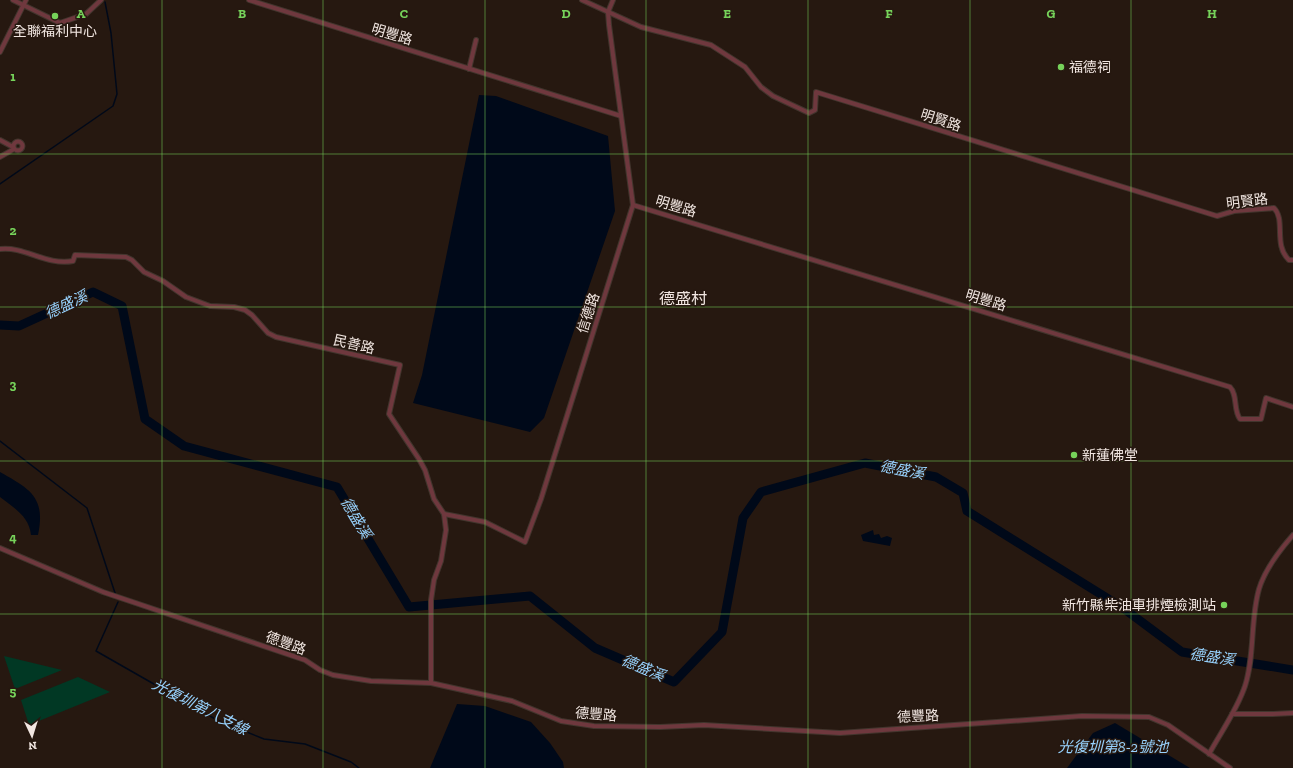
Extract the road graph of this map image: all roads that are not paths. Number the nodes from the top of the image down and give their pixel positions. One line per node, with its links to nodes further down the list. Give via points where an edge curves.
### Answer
1 (13, 0): 7 (street)
2 (26, 0): 7 (street)
3 (101, 0): 7 (street, via 86,14 60,23)
4 (249, 0): 11 (street, 明豐路)
5 (582, 0): 8 (street, 明賢路)
6 (613, 0): 8 (street, 信德路)
7 (23, 5): 10 (street)
8 (608, 12): 12 (street, 信德路); 17 (street, 明賢路, via 640,27 714,47 745,67 761,87 773,96 809,113 815,110 816,92 1217,216 1234,211 1274,208 1279,216 1282,251 1289,260)
9 (476, 40): 11 (street)
10 (0, 52)
11 (469, 69): 12 (street, 明豐路)
12 (621, 116): 15 (street, 信德路)
13 (0, 140): 14 (street, via 14,148)
14 (0, 156)
15 (633, 204): 18 (street, 明豐路, via 1230,387 1234,391 1237,416 1240,419 1261,419 1266,398); 19 (street, 信德路, via 541,499 525,542 485,522)
16 (0, 249): 19 (street, 民善路, via 8,248 43,260 64,262 73,261 75,255 126,257 144,272 186,297 210,306 245,310 252,314 268,333 276,337 400,365 389,414 419,459 434,499)
17 (1293, 260)
18 (1293, 407)
19 (444, 514): 22 (street, 民善路, via 446,530 431,600)
20 (1293, 535): 24 (street, via 1270,565 1260,589 1248,674 1241,697)
21 (0, 548): 22 (street, 德豐路, via 103,592 305,660 333,676)
22 (431, 683): 25 (street, 德豐路, via 512,701 560,722 594,726 660,727 704,724 840,733 1082,716 1149,717 1168,725)
23 (1293, 712): 24 (street)
24 (1232, 714): 25 (street)
25 (1209, 754): 26 (street, 德豐路)
26 (1230, 768)

